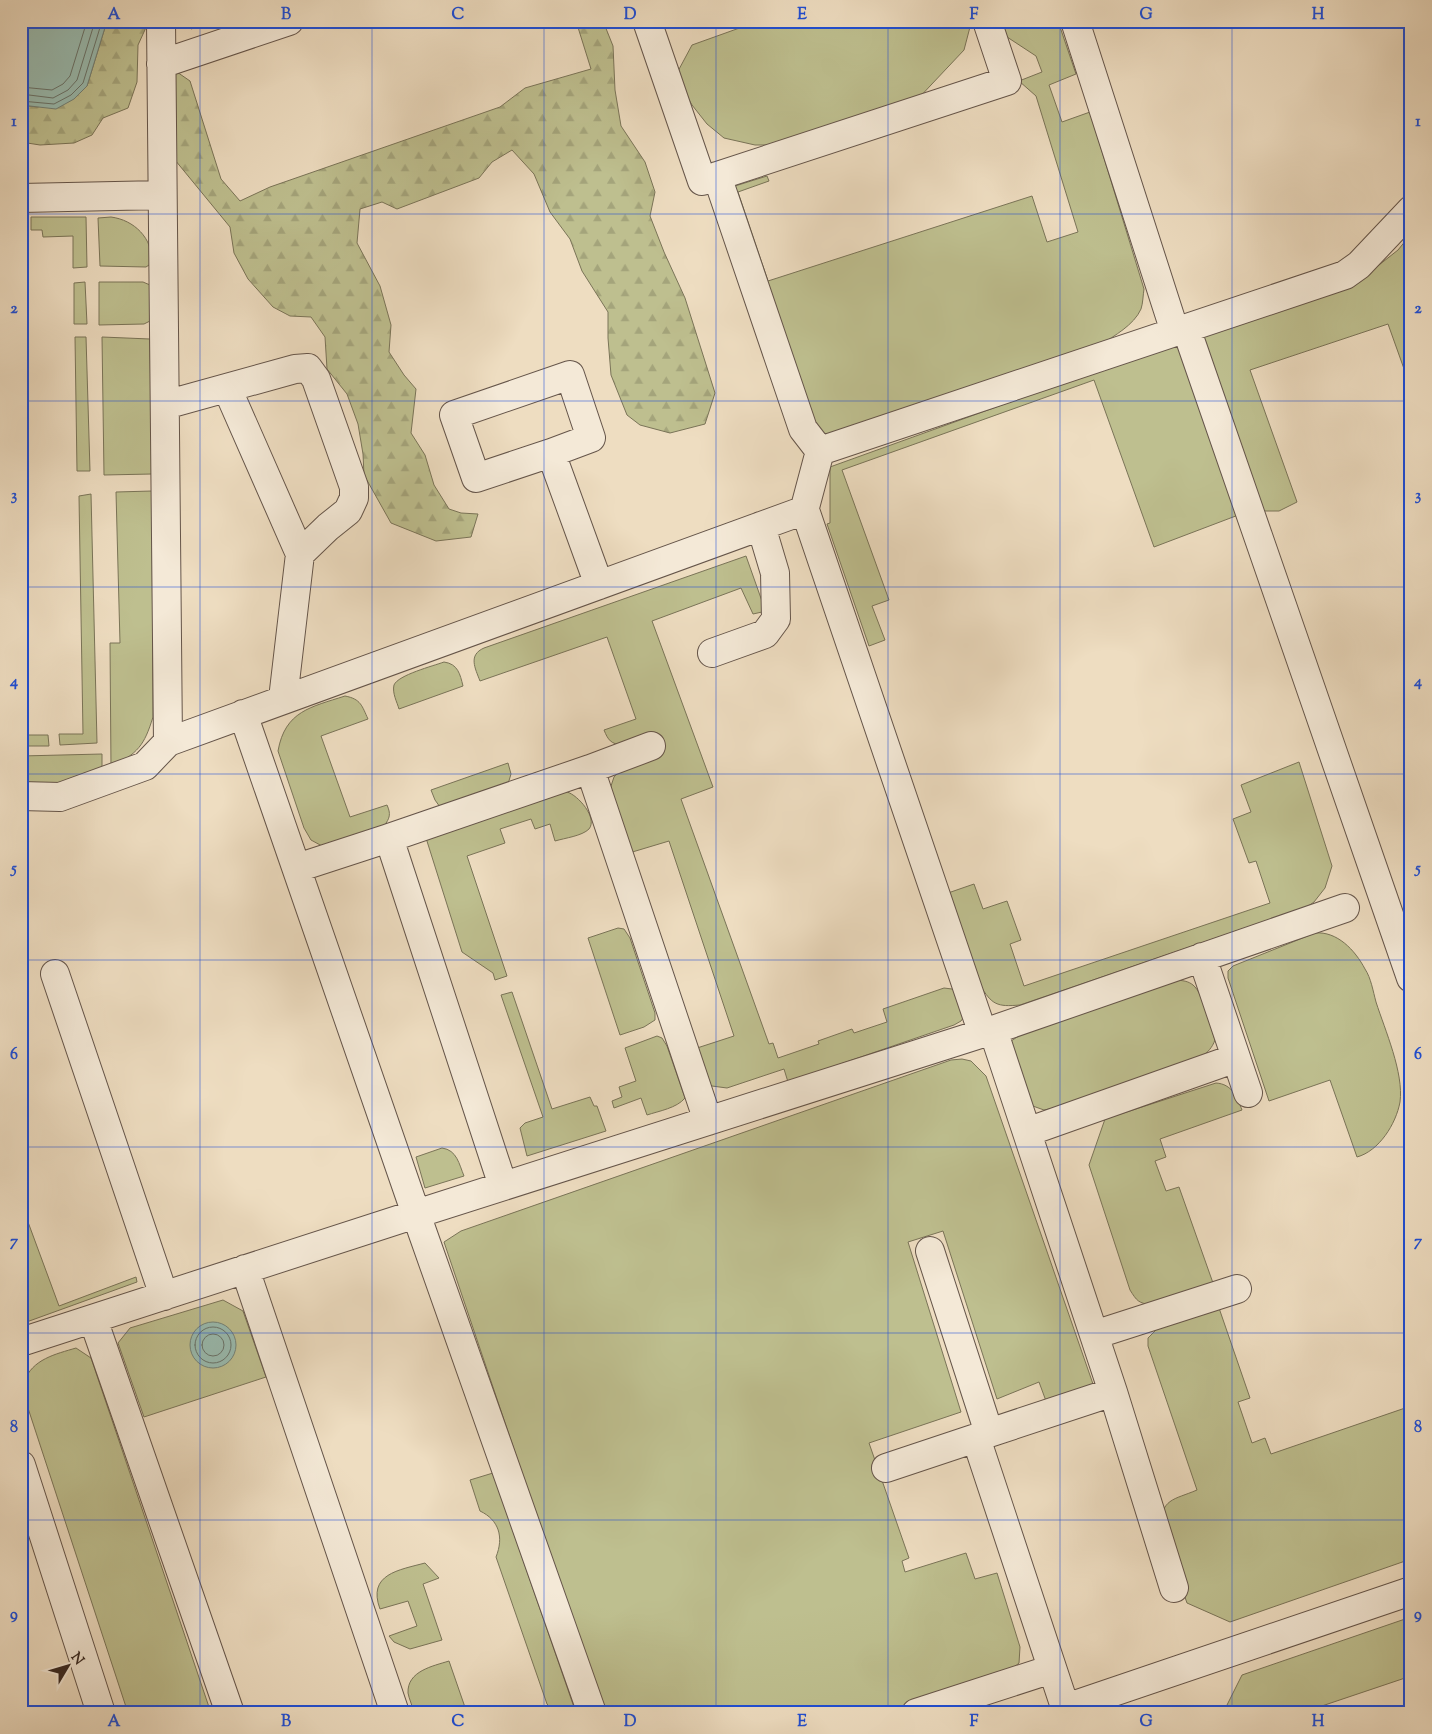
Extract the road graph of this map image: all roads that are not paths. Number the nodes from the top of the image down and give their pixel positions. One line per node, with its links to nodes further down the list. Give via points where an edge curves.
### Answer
1 (161, 21): 6 (lane)
2 (289, 21): 6 (lane)
3 (647, 21): 7 (lane, via 702,181)
4 (987, 21): 7 (lane, via 1007,81)
5 (1075, 21): 11 (lane)
6 (161, 64): 8 (lane)
7 (717, 176): 14 (lane, via 803,429)
8 (162, 195): 9 (lane); 13 (lane)
9 (21, 198)
10 (1411, 210): 11 (lane, via 1359,265 1345,275)
11 (1181, 330): 14 (lane); 32 (lane)
12 (227, 388): 13 (lane); 18 (lane); 18 (lane, via 296,369 308,368 316,379 354,487 354,498 348,512)
13 (165, 405): 23 (lane)
14 (820, 451): 16 (lane)
15 (551, 453): 15 (lane, via 476,478 454,415 570,375 591,438); 19 (lane)
16 (804, 511): 17 (lane); 33 (lane)
17 (761, 526): 19 (lane); 20 (lane, via 775,573 776,619 765,634)
18 (300, 554): 21 (lane)
19 (599, 585): 21 (lane)
20 (712, 653)
21 (283, 699): 22 (lane)
22 (243, 714): 23 (lane); 28 (lane)
23 (168, 742): 26 (lane, via 145,766 60,797)
24 (651, 746): 25 (lane)
25 (590, 769): 27 (lane); 36 (lane)
26 (21, 796)
27 (389, 838): 28 (lane); 38 (lane)
28 (297, 868): 39 (lane)
29 (1345, 908): 30 (lane)
30 (1202, 957): 33 (lane); 34 (lane)
31 (55, 974): 43 (lane)
32 (1411, 978)
33 (988, 1032): 36 (lane); 37 (lane)
34 (1236, 1058): 35 (lane); 37 (lane)
35 (1248, 1093)
36 (708, 1121): 38 (lane)
37 (1027, 1132): 45 (lane)
38 (503, 1186): 39 (lane)
39 (416, 1214): 41 (lane); 58 (lane)
40 (930, 1251): 48 (lane)
41 (245, 1269): 43 (lane); 57 (lane)
42 (1237, 1289): 45 (lane)
43 (164, 1296): 44 (lane)
44 (93, 1319): 46 (lane); 56 (lane)
45 (1094, 1335): 47 (lane)
46 (21, 1342)
47 (1113, 1392): 48 (lane); 51 (lane)
48 (983, 1436): 50 (lane); 53 (lane)
49 (21, 1465): 55 (lane)
50 (886, 1468)
51 (1174, 1588)
52 (1411, 1591): 54 (lane)
53 (1052, 1669): 54 (lane); 59 (lane)
54 (1066, 1711)
55 (101, 1713)
56 (230, 1713)
57 (395, 1713)
58 (592, 1713)
59 (916, 1713)

